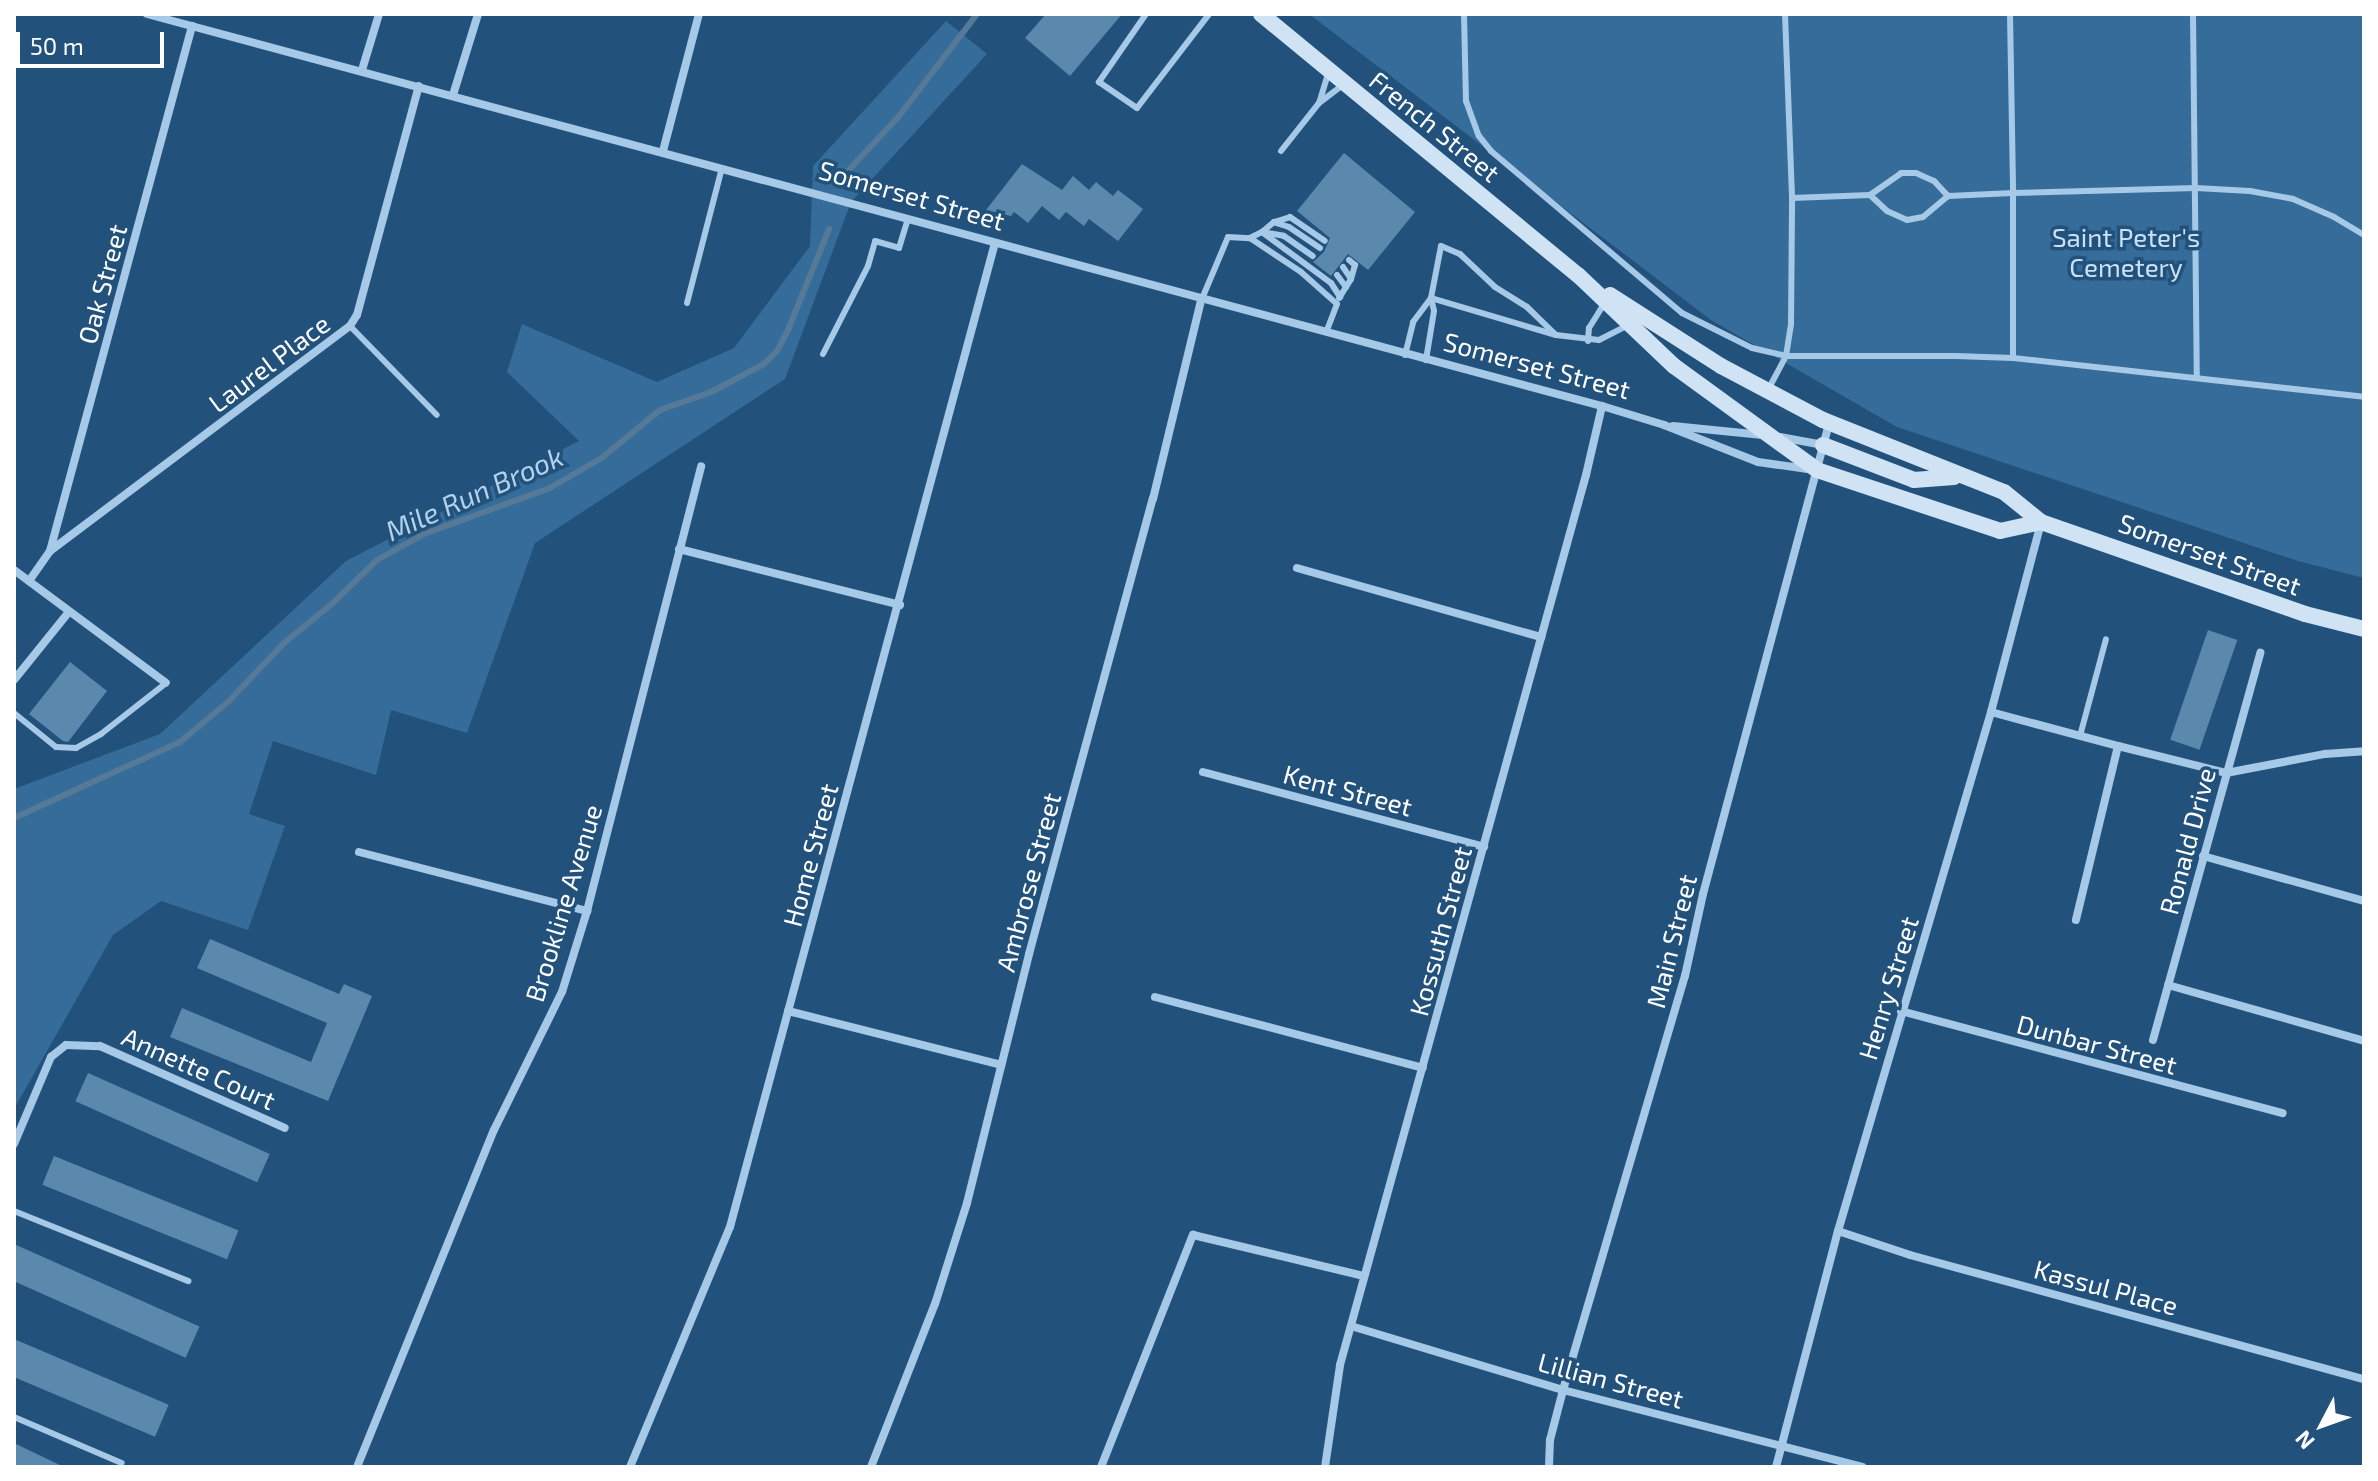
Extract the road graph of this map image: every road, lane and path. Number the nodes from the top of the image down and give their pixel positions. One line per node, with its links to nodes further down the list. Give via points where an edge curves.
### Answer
1 (147, 14): 12 (street, Somerset Street)
2 (379, 14): 14 (street)
3 (478, 14): 18 (street)
4 (699, 14): 20 (street)
5 (1146, 14): 6 (lane, via 1099,82 1137,108)
6 (1209, 14)
7 (1261, 14): 15 (main road, French Street)
8 (1464, 14): 55 (lane, via 1466,101 1479,136 1504,165 1682,313 1752,348)
9 (1785, 14): 27 (lane)
10 (2010, 14): 24 (lane)
11 (2193, 14): 23 (lane)
12 (162, 16): 13 (street, Somerset Street)
13 (192, 26): 14 (street, Somerset Street); 72 (street, Oak Street)
14 (362, 70): 17 (street, Somerset Street)
15 (1329, 70): 16 (main road, French Street); 19 (lane)
16 (1345, 84): 19 (lane); 40 (main road, French Street)
17 (419, 86): 18 (street, Somerset Street); 49 (street, Laurel Place)
18 (453, 95): 20 (street, Somerset Street)
19 (1319, 103): 21 (lane)
20 (663, 151): 22 (street, Somerset Street)
21 (1281, 151)
22 (722, 168): 28 (street, Somerset Street); 47 (lane)
23 (2196, 188): 24 (lane); 31 (lane, via 2293,199); 58 (lane)
24 (2013, 193): 26 (lane); 56 (lane)
25 (1870, 195): 26 (lane, via 1901,173 1916,173 1934,181); 26 (lane, via 1907,220 1923,217); 27 (lane)
26 (1948, 196)
27 (1792, 198): 55 (lane)
28 (908, 219): 34 (street, Somerset Street); 53 (lane, via 899,248 875,241 868,266)
29 (1274, 222): 30 (lane); 33 (lane, via 1290,217); 35 (lane)
30 (1262, 232): 32 (lane); 36 (lane, via 1284,236); 45 (lane, via 1331,283)
31 (2364, 235)
32 (1250, 238): 44 (lane, via 1228,237); 45 (lane)
33 (1325, 241)
34 (995, 243): 44 (street, Somerset Street); 76 (street, Home Street)
35 (1320, 248)
36 (1313, 256)
37 (1349, 260): 41 (lane, via 1355,265)
38 (1343, 267): 41 (lane)
39 (1337, 275): 42 (lane)
40 (1578, 275): 46 (main road, French Street); 59 (main road, French Street)
41 (1351, 279): 42 (lane)
42 (1346, 287): 45 (lane)
43 (1431, 298): 51 (lane); 51 (lane, via 1441,246 1460,254); 54 (lane, via 1413,322); 57 (lane, via 1434,311)
44 (1201, 301): 50 (street, Somerset Street); 103 (street, Ambrose Street)
45 (1338, 301): 50 (lane)
46 (1606, 301): 48 (main road, French Street); 52 (lane, via 1589,328)
47 (687, 303)
48 (1630, 324): 52 (lane); 65 (main road, French Street, via 1674,366)
49 (350, 326): 62 (lane); 72 (street, Laurel Place)
50 (1326, 332): 54 (street, Somerset Street)
51 (1556, 335): 52 (lane)
52 (1588, 341)
53 (823, 354)
54 (1405, 355): 57 (street, Somerset Street)
55 (1786, 356): 56 (lane); 59 (lane)
56 (2013, 358): 58 (lane)
57 (1426, 360): 61 (street, Somerset Street)
58 (2197, 377): 60 (lane)
59 (1767, 391): 63 (main road, French Street)
60 (2364, 397)
61 (1602, 406): 64 (street, Somerset Street); 79 (street, Kossuth Street)
62 (437, 415)
63 (1829, 423): 66 (street, Main Street); 69 (main road, Somerset Street)
64 (1664, 425): 65 (street, Somerset Street); 68 (street, Somerset Street, via 1758,462)
65 (1771, 436): 66 (street, Somerset Street); 68 (main road, French Street)
66 (1823, 445): 68 (street, Main Street); 69 (main road, via 1914,480)
67 (701, 466): 71 (street, Brookline Avenue)
68 (1817, 470): 70 (main road, Somerset Street, via 2000,531); 114 (street, Main Street, via 1685,976)
69 (1959, 476): 70 (main road, Somerset Street, via 2004,492)
70 (2041, 522): 78 (main road, Somerset Street, via 2305,614); 84 (street, Henry Street)
71 (679, 549): 76 (street); 95 (street, Brookline Avenue)
72 (50, 551): 75 (street)
73 (1297, 568): 79 (street)
74 (14, 570): 75 (street)
75 (29, 581): 77 (street)
76 (900, 605): 99 (street, Home Street)
77 (68, 613): 82 (street); 83 (street)
78 (2364, 629)
79 (1541, 637): 91 (street, Kossuth Street)
80 (2106, 639): 86 (lane)
81 (2260, 653): 90 (street, Ronald Drive)
82 (14, 680)
83 (166, 683): 85 (lane, via 76,748 56,747)
84 (1991, 712): 86 (street); 100 (street, Henry Street)
85 (14, 713)
86 (2080, 736): 87 (street)
87 (2118, 746): 90 (street); 96 (street)
88 (2364, 751): 90 (street)
89 (1203, 772): 91 (street, Kent Street)
90 (2226, 773): 93 (street, Ronald Drive)
91 (1484, 847): 104 (street, Kossuth Street)
92 (359, 852): 95 (street)
93 (2203, 856): 94 (street); 97 (street, Ronald Drive)
94 (2364, 901)
95 (587, 911): 118 (street, Brookline Avenue, via 562,992 494,1130)
96 (2076, 920)
97 (2168, 985): 101 (street, Ronald Drive); 102 (street)
98 (1155, 997): 104 (street)
99 (788, 1011): 103 (street); 119 (street, Home Street, via 730,1227)
100 (1901, 1011): 105 (street, Dunbar Street); 109 (street, Henry Street)
101 (2153, 1040)
102 (2364, 1041)
103 (1001, 1065): 120 (street, Ambrose Street, via 940,1289)
104 (1423, 1068): 110 (street, Kossuth Street)
105 (2283, 1113)
106 (285, 1128): 107 (street, Annette Court, via 100,1046 66,1045 51,1057)
107 (14, 1144)
108 (14, 1211): 111 (lane)
109 (1838, 1231): 113 (street, Kassul Place); 116 (street, Henry Street)
110 (1364, 1276): 112 (street, Kossuth Street); 121 (street, via 1193,1235)
111 (188, 1281)
112 (1351, 1326): 114 (street, Lillian Street); 122 (street, Kossuth Street)
113 (2364, 1379)
114 (1563, 1390): 116 (street, Lillian Street); 123 (street, Main Street)
115 (14, 1417): 117 (lane)
116 (1779, 1446): 124 (street, Henry Street); 125 (street, Lillian Street)
117 (122, 1463)
118 (357, 1467)
119 (630, 1467)
120 (871, 1467)
121 (1101, 1467)
122 (1325, 1467)
123 (1549, 1467)
124 (1776, 1467)
125 (1862, 1467)

